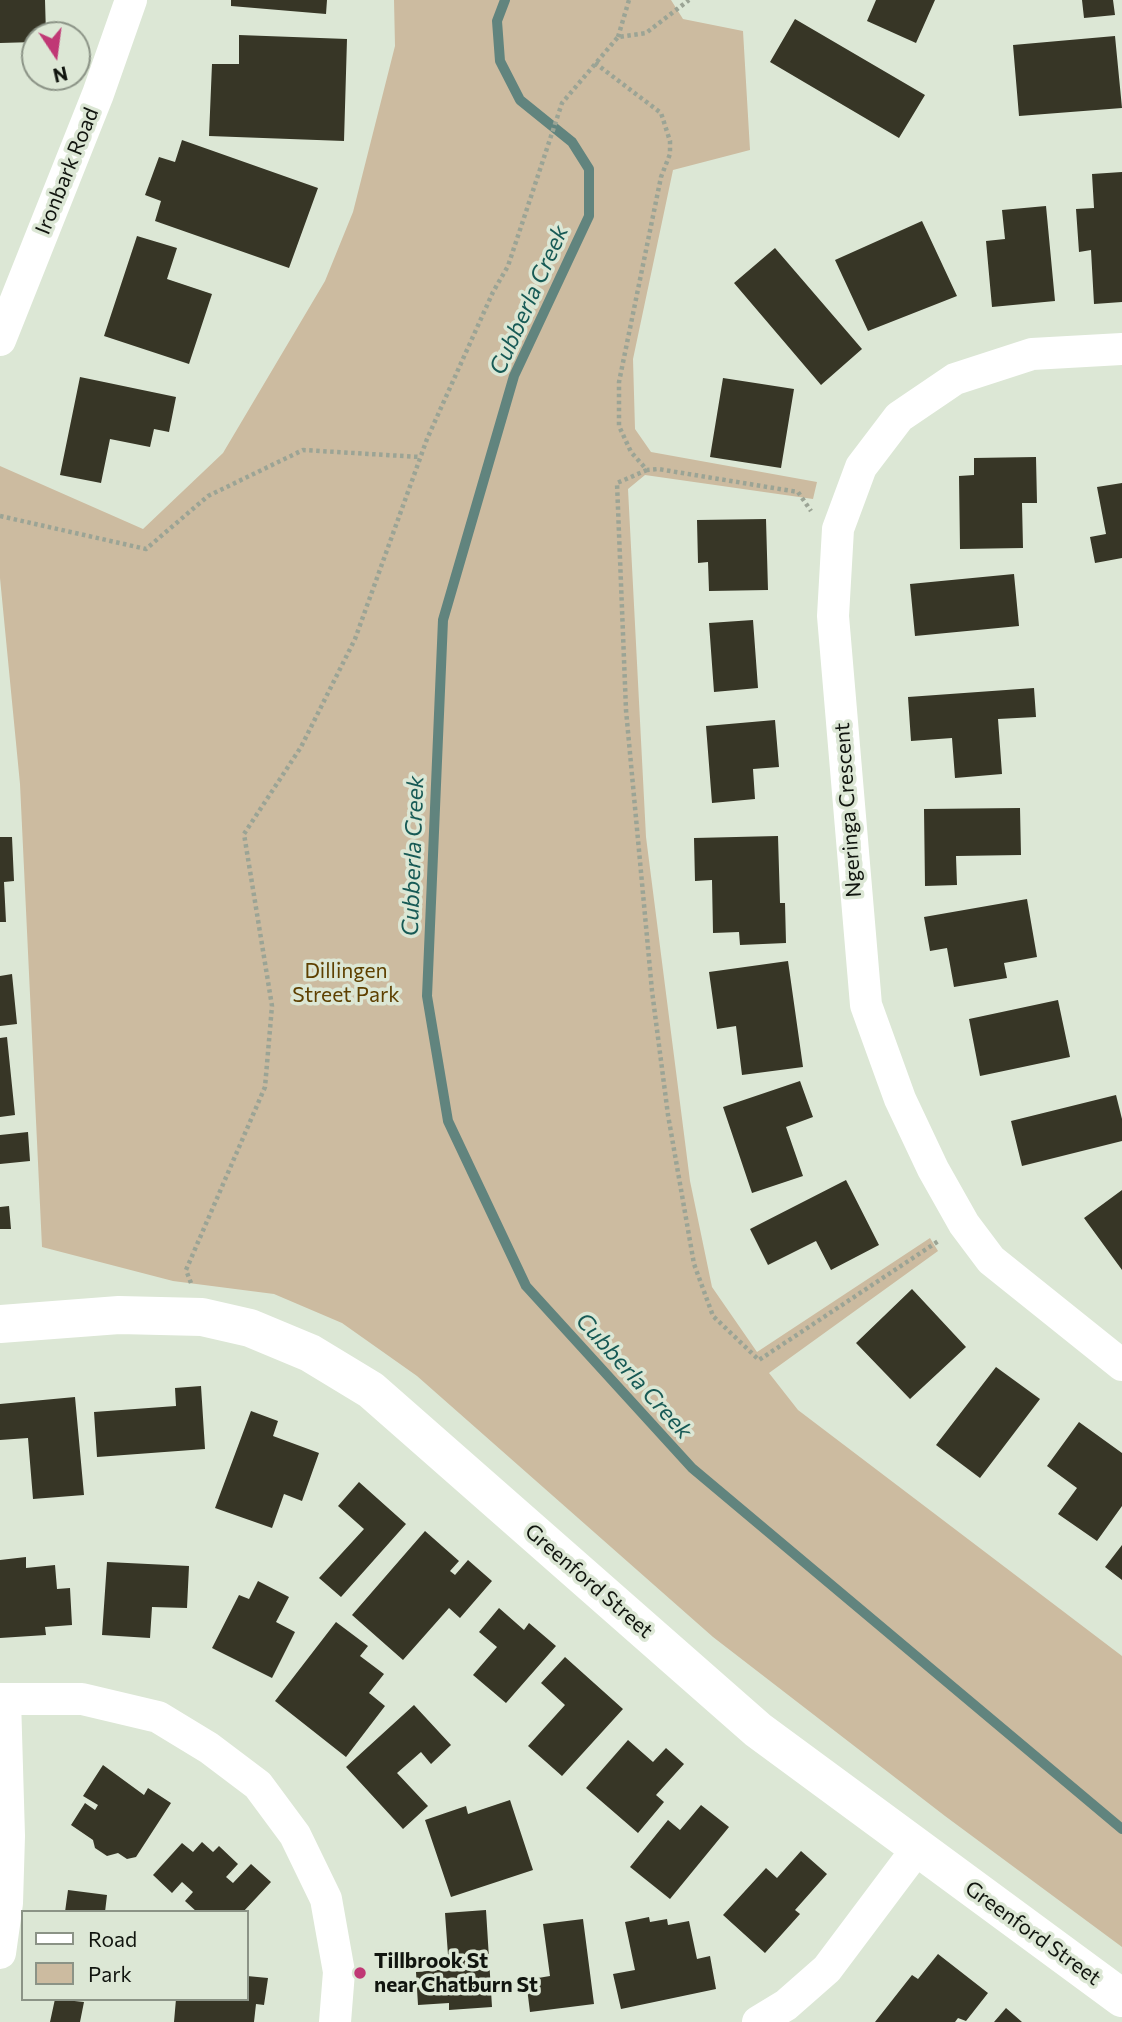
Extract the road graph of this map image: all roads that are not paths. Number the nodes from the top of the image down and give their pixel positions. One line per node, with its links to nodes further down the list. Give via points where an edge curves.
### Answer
1 (131, 0): 2 (street, Ironbark Road, via 98,94)
2 (6, 304): 3 (street, Ironbark Road)
3 (0, 340)
4 (1122, 349): 6 (street, Ngeringa Crescent, via 1032,354 956,379 899,417 861,467 838,529 834,616 866,1005 900,1099 964,1224 991,1260)
5 (0, 1324): 8 (street, Greenford Street, via 119,1315 202,1317 250,1328 310,1353 371,1390 758,1730)
6 (1122, 1365)
7 (2, 1699): 9 (street, via 9,1836); 11 (street, via 82,1699 158,1717 258,1785 295,1835 326,1899 339,1972)
8 (917, 1849): 10 (street, Greenford Street); 12 (street, via 827,1969 786,2006)
9 (0, 1953)
10 (1122, 1998)
11 (335, 2022)
12 (758, 2022)

